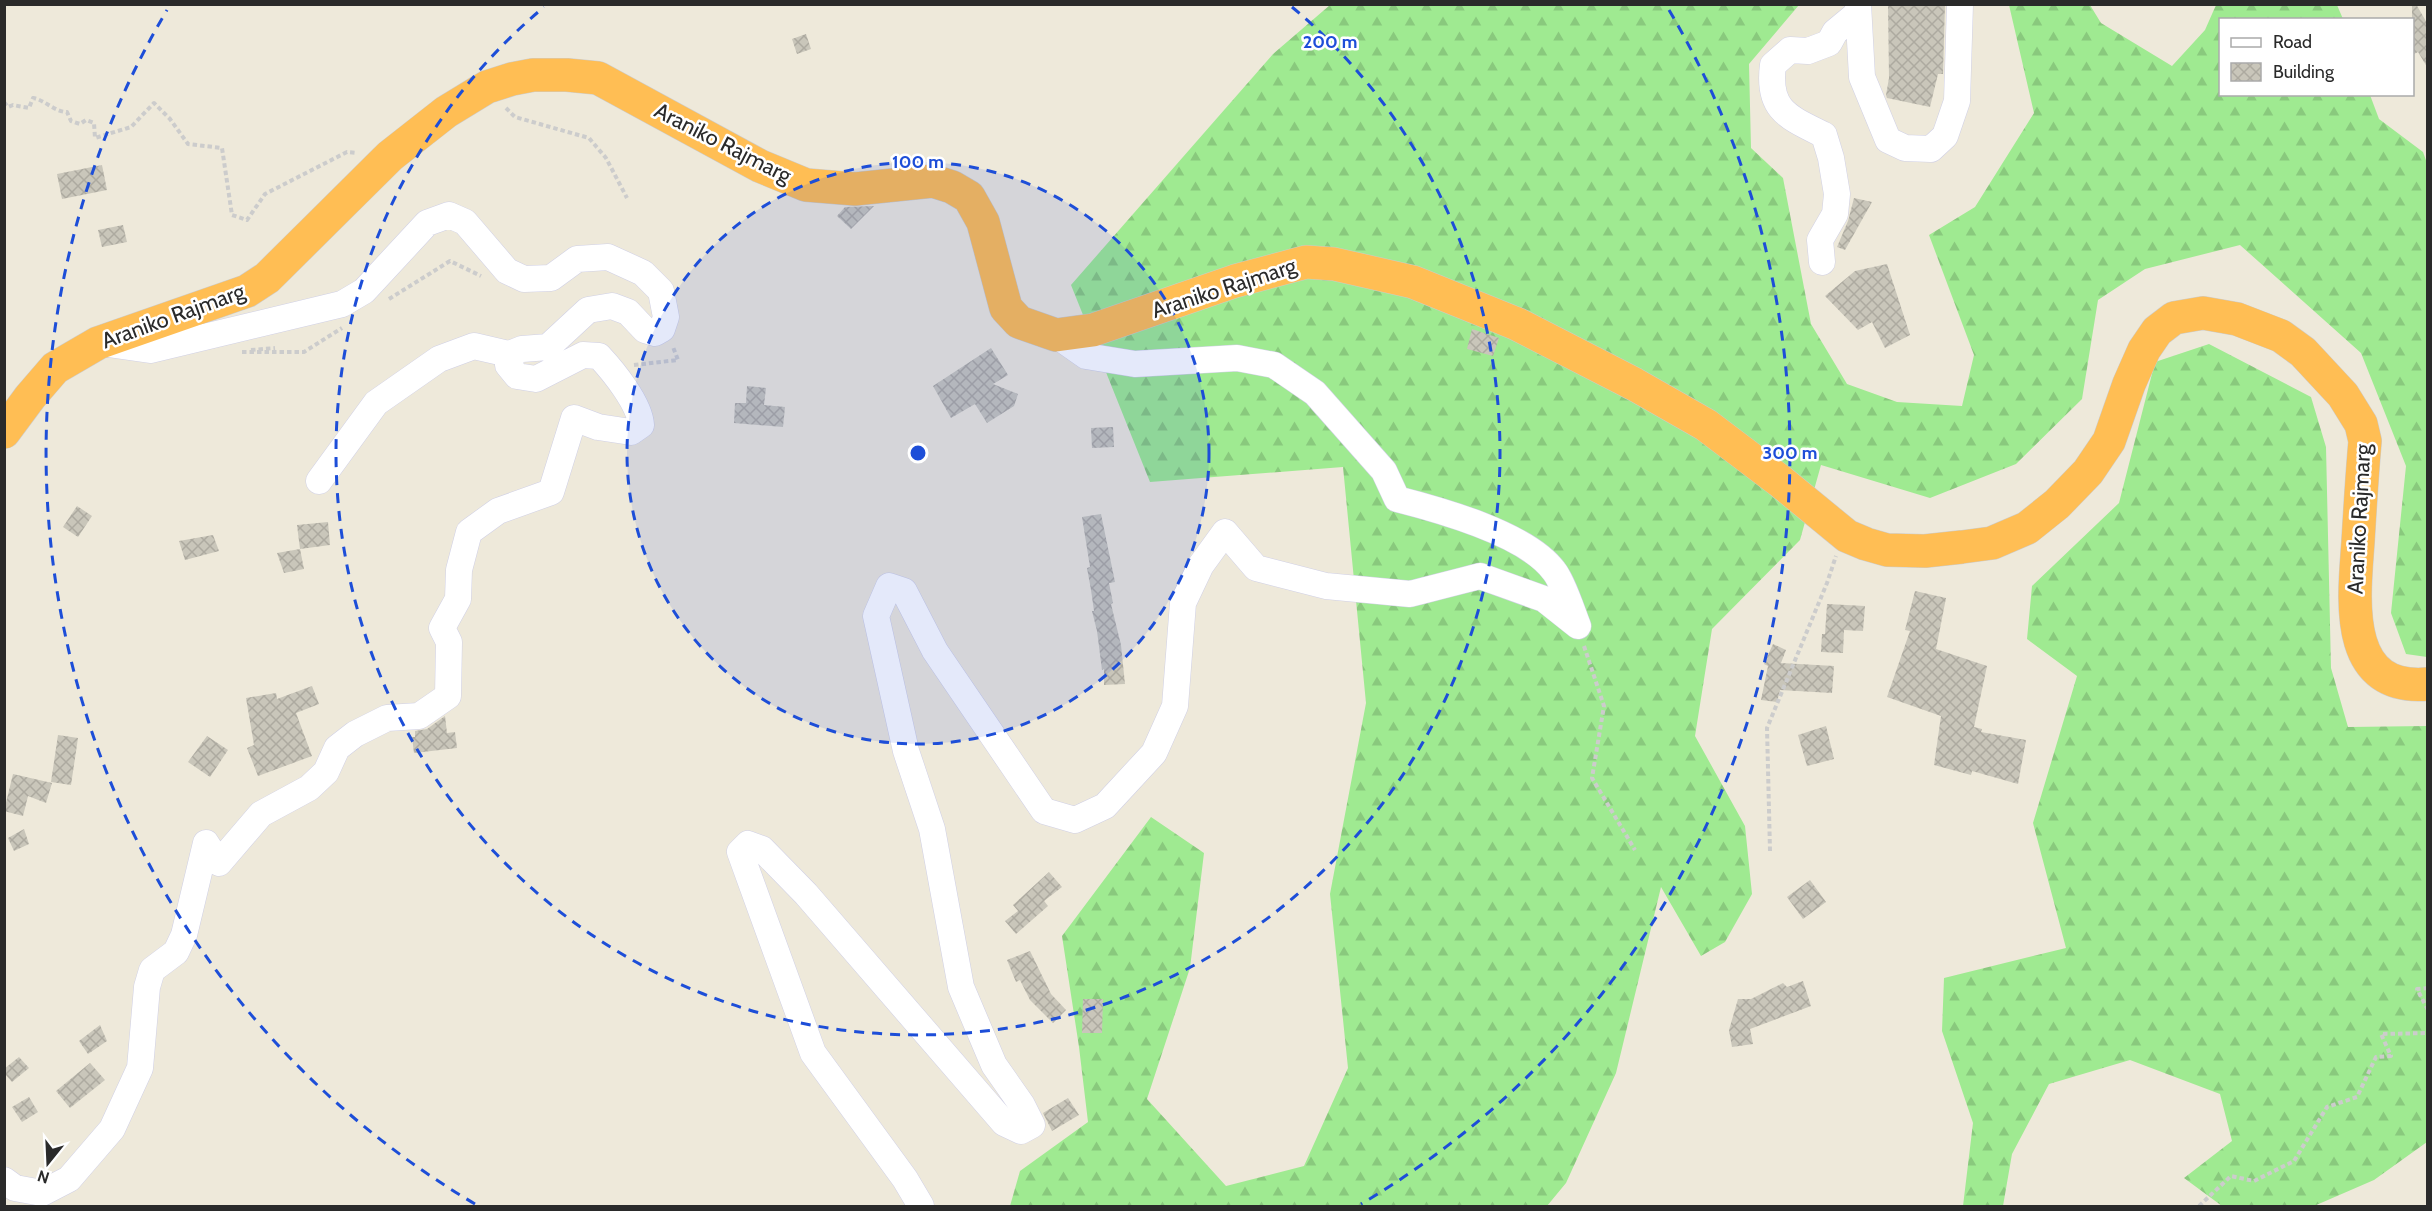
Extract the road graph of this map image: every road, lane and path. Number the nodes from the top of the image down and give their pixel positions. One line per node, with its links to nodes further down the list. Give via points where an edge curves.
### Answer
1 (1960, 4): 2 (street, via 1957,101 1946,136 1931,149 1905,148 1888,140 1862,77)
2 (1858, 9): 7 (street, via 1828,43 1808,51 1790,50 1773,65 1772,90 1777,104 1795,121 1824,135 1831,158 1837,194 1835,214 1820,240)
3 (487, 87): 5 (highway, Araniko Rajmarg, via 446,112); 6 (path, via 515,117 589,138 606,158); 8 (highway, Araniko Rajmarg, via 533,75 598,78 760,166 806,185 855,189 933,181 952,187 969,197 983,222 1006,308 1019,322)
4 (4, 102): 5 (path, via 8,107 28,108 33,98 40,99 67,112 71,121 94,123 95,138 131,127 154,103 188,144 222,148 232,215 247,220 266,194 347,152)
5 (390, 156): 9 (highway, Araniko Rajmarg, via 267,278 247,291)
6 (627, 198)
7 (1822, 262)
8 (1056, 336): 13 (highway, Araniko Rajmarg, via 1093,330 1235,281 1306,262 1334,264 1413,282 1517,324 1706,425); 14 (street, via 1086,356 1135,364 1237,358 1275,365 1316,393 1384,471 1397,499 1443,511 1505,535 1555,571)
9 (98, 343): 10 (street, via 150,350 342,304 364,291 427,224 449,215 465,222 507,271 524,279 551,278 577,259 608,257 644,273 661,291 666,317 662,330 655,333 645,330 628,312 612,306 588,310 548,347); 11 (highway, Araniko Rajmarg, via 56,368)
10 (509, 354): 12 (street, via 474,346 439,359 376,403); 21 (street, via 508,365 517,376 536,379 583,355 599,356 640,415 641,425 631,432 574,418 551,492 498,511 470,532 459,570 458,600 442,628 448,642 448,696 419,716 387,718 355,734 337,748 326,772 309,788 261,814 219,863 206,843 184,935 176,952 152,970 140,1068 112,1129 69,1179 42,1193 15,1188)
11 (4, 432)
12 (319, 481)
13 (1843, 533): 15 (highway, Araniko Rajmarg, via 1887,550 1925,551 1992,543 2027,528 2088,472 2109,441 2129,384 2157,330 2174,318 2203,314 2237,319 2281,336 2303,352 2337,388 2361,424 2365,441 2355,587 2359,637 2364,652 2382,674 2397,682); 17 (path, via 1827,583 1767,728)
14 (1578, 626): 16 (path, via 1604,706 1592,778); 22 (street, via 1544,599 1480,576 1410,594 1326,586 1256,568 1225,532 1201,564 1183,603 1175,706 1154,753 1104,806 1075,820 1044,811 935,651 903,591 889,586 876,616 906,751 932,829 961,987 994,1065 1032,1125 1021,1131 1004,1123 806,894 762,849 748,844 740,852 813,1053)
15 (2427, 684)
16 (1635, 850)
17 (1770, 851)
18 (2427, 988): 19 (path, via 2417,989)
19 (2427, 1010)
20 (2427, 1033): 23 (path, via 2382,1034 2391,1056 2376,1057 2357,1097 2327,1107 2294,1161 2254,1181 2231,1176)
21 (4, 1180)
22 (921, 1206)
23 (2199, 1206)

